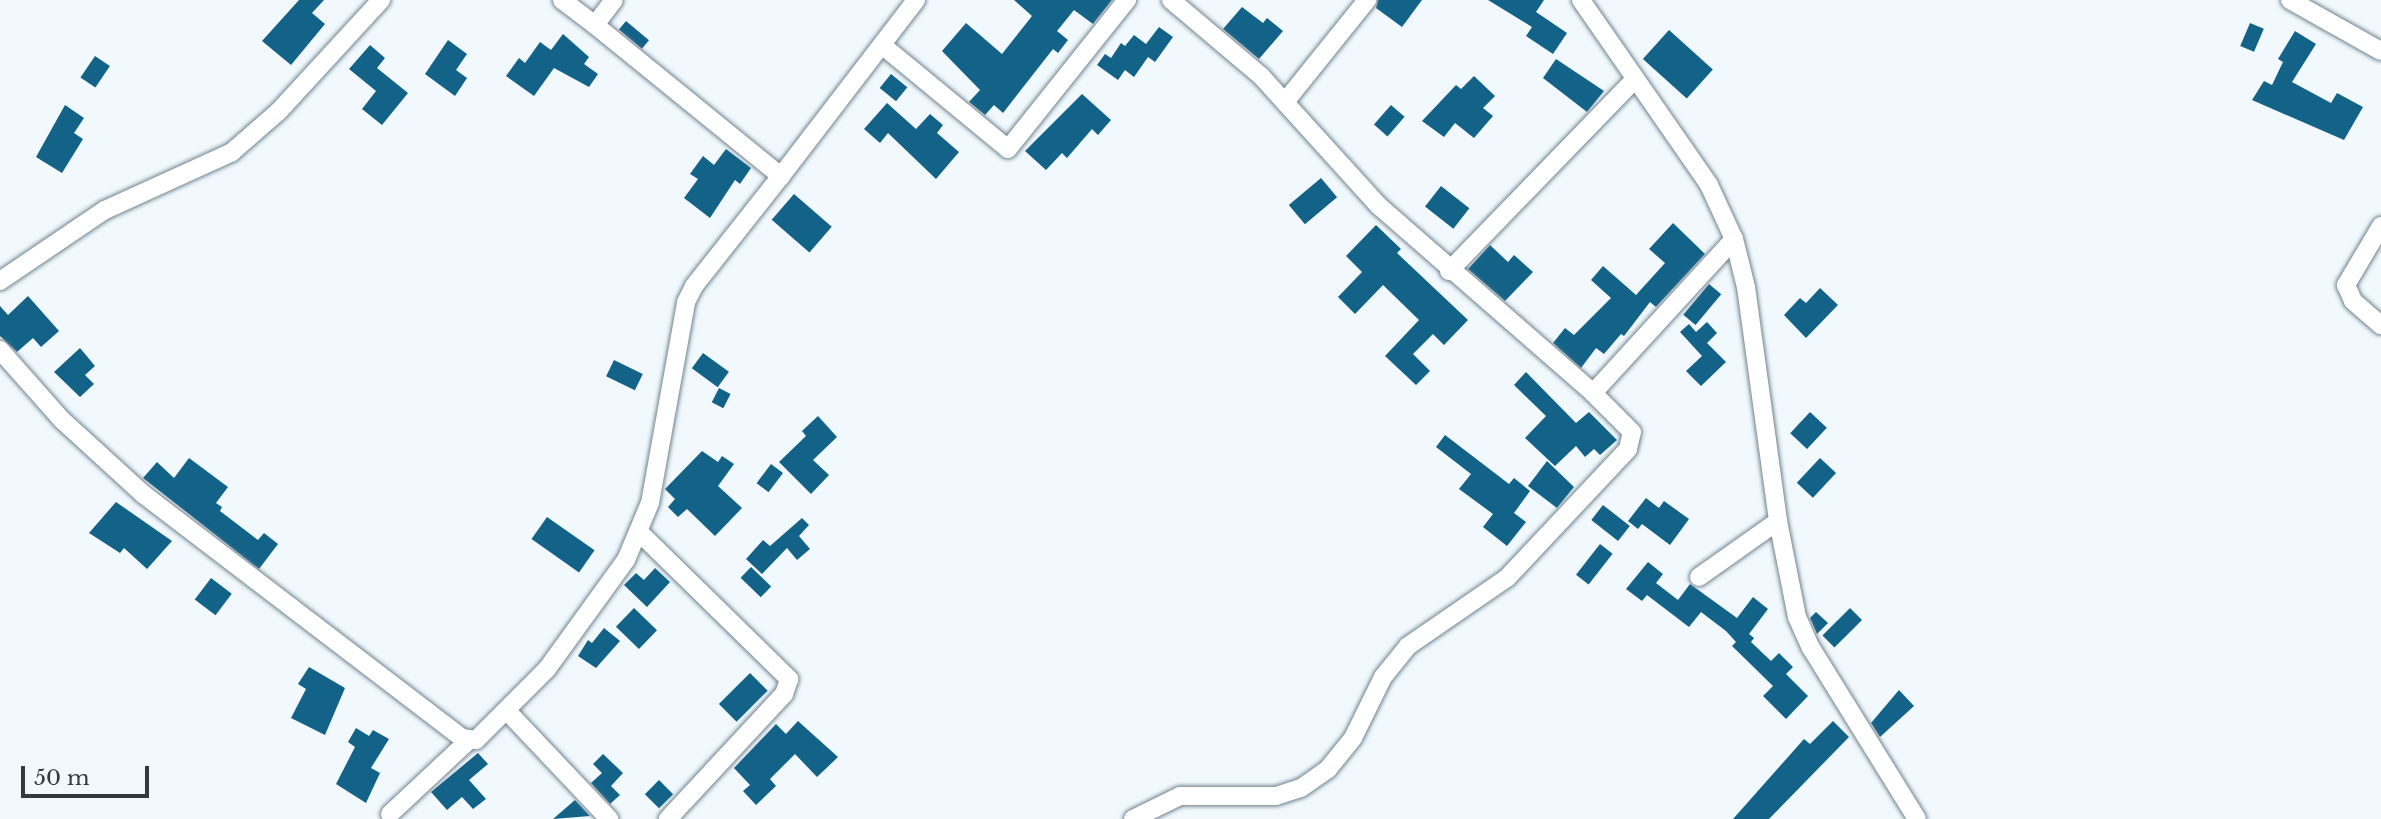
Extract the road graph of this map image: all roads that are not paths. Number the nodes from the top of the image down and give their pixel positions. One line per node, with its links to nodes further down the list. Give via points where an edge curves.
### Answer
1 (381, 0): 19 (street, via 279,111 232,152 105,210)
2 (562, 0): 10 (street)
3 (614, 0): 10 (street)
4 (916, 0): 11 (street)
5 (1127, 0): 11 (street, via 1008,149)
6 (1171, 0): 14 (street, via 1227,44)
7 (1367, 0): 14 (street)
8 (1581, 0): 13 (street)
9 (2290, 0): 12 (street)
10 (595, 25): 15 (street)
11 (882, 45): 15 (street)
12 (2381, 51)
13 (1633, 80): 17 (street, via 1709,186); 18 (street)
14 (1285, 102): 18 (street, via 1337,164)
15 (781, 176): 24 (street, via 686,302 671,400)
16 (2381, 226): 20 (street, via 2346,285 2353,301)
17 (1734, 239): 22 (street); 23 (street, via 1748,298)
18 (1449, 271): 22 (street)
19 (0, 281)
20 (2381, 325)
21 (0, 350): 27 (street, via 62,420 143,494)
22 (1593, 393): 31 (street, via 1632,432 1628,449 1507,578 1408,646 1382,677 1353,738 1328,769 1301,788 1276,796 1180,796)
23 (1778, 521): 25 (street); 32 (street, via 1797,617 1811,648)
24 (640, 533): 26 (street, via 583,624); 30 (street, via 789,680 784,694)
25 (1699, 577)
26 (507, 711): 27 (street, via 483,736); 29 (street)
27 (469, 740): 28 (street)
28 (390, 814)
29 (609, 819)
30 (668, 819)
31 (1133, 819)
32 (1917, 819)

